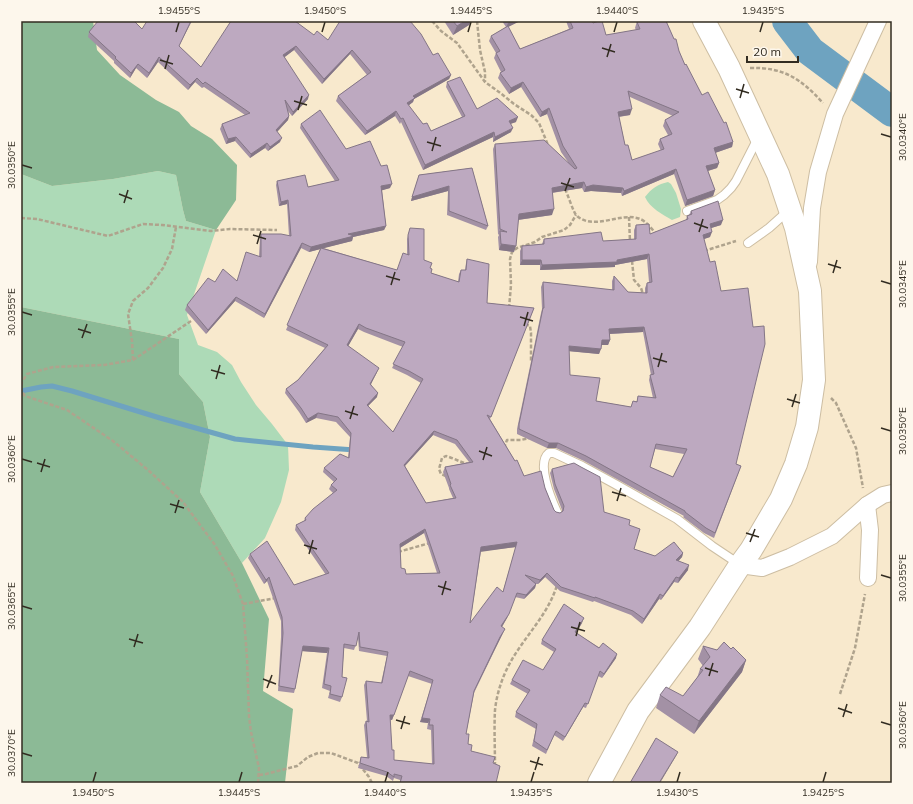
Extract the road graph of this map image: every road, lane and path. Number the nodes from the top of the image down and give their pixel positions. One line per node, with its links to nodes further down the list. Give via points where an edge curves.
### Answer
1 (432, 21): 6 (path, via 457,43)
2 (477, 21): 6 (path)
3 (704, 21): 5 (highway)
4 (878, 21): 7 (street)
5 (729, 68): 7 (path, via 761,68 788,74 812,90); 8 (highway)
6 (486, 82): 9 (path, via 539,123)
7 (836, 114): 23 (street, via 818,172 812,208)
8 (760, 134): 11 (highway); 12 (lane, via 736,181 724,196)
9 (550, 149)
10 (564, 185): 13 (path)
11 (790, 209): 19 (lane); 23 (highway)
12 (687, 211)
13 (576, 214): 14 (path, via 590,222); 25 (path, via 564,230 542,237 512,252)
14 (629, 217): 18 (path, via 642,219); 20 (path)
15 (21, 218): 16 (path, via 37,219 108,236 143,224)
16 (176, 227): 17 (path, via 211,232 230,229); 28 (path, via 172,248 163,268 148,288 133,301 128,314)
17 (276, 230)
18 (660, 240)
19 (748, 243): 21 (path, via 736,241)
20 (630, 246)
21 (702, 252)
22 (632, 260): 24 (path, via 634,280)
23 (810, 292): 30 (highway)
24 (643, 295)
25 (508, 312)
26 (191, 321): 28 (path)
27 (523, 324): 29 (path, via 530,326)
28 (133, 360): 44 (path, via 104,365 53,366 27,374 21,390 25,396 67,410 113,441 183,502 215,544 233,576)
29 (531, 366)
30 (814, 380): 36 (path, via 836,403 856,448); 40 (highway, via 807,427 796,464 781,499)
31 (504, 450): 32 (path, via 507,440 534,437 536,444)
32 (546, 455): 37 (lane, via 544,473); 40 (lane, via 554,453 582,466 677,519)
33 (474, 465): 34 (path, via 446,456 442,458 439,469 441,474)
34 (448, 477)
35 (892, 493): 36 (street, via 883,495)
36 (867, 506): 40 (street, via 832,536 790,557 762,568); 41 (street, via 870,530)
37 (557, 512)
38 (436, 542): 39 (path)
39 (396, 552)
40 (740, 565): 50 (highway, via 638,712)
41 (868, 578): 45 (path, via 855,648)
42 (558, 582): 46 (path, via 545,612 514,656 501,684 495,711)
43 (277, 598): 44 (path)
44 (243, 604): 47 (path, via 249,716)
45 (840, 694)
46 (495, 771)
47 (259, 775): 48 (path); 49 (path, via 297,766 318,753 331,753 358,763)
48 (258, 783)
49 (372, 783)
50 (599, 783)

